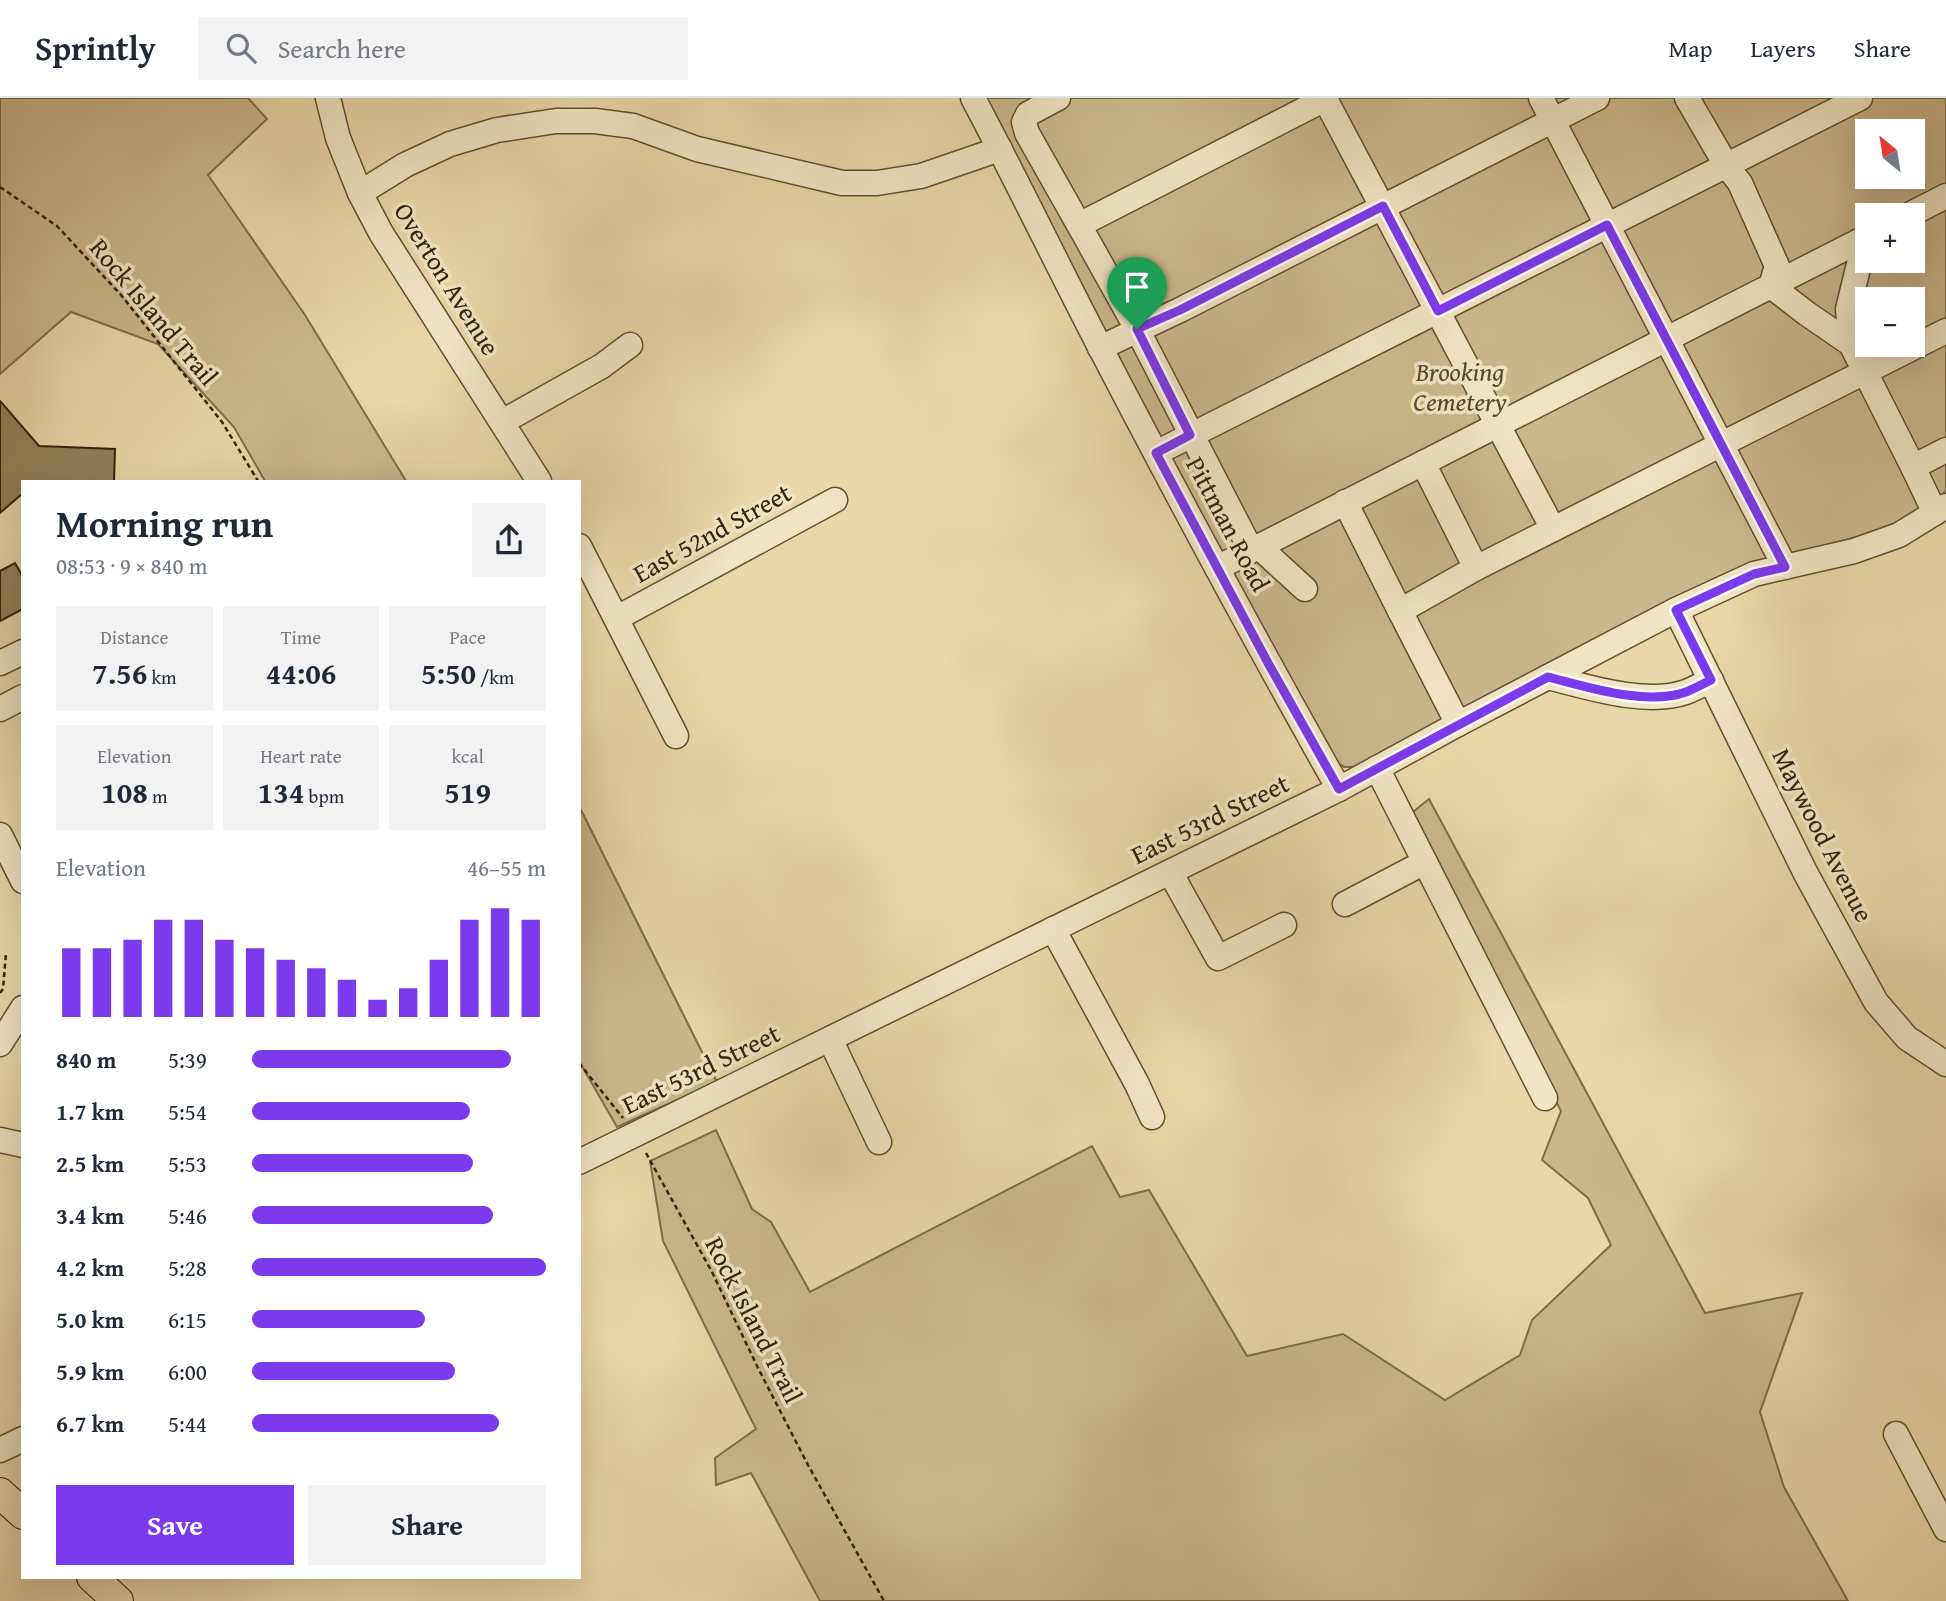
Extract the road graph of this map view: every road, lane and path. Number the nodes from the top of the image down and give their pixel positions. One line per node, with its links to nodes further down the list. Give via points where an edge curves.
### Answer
1 (328, 98): 13 (street, Overton Avenue)
2 (973, 98): 10 (street, Pittman Road)
3 (1058, 98): 17 (street, via 1028,114 1024,122)
4 (1325, 98): 15 (street); 17 (street)
5 (1541, 98): 9 (street)
6 (1597, 98): 9 (street)
7 (1687, 98): 11 (street)
8 (1860, 98): 11 (street)
9 (1553, 120): 15 (street); 18 (street)
10 (1000, 149): 13 (street, via 921,176 842,183 697,149 633,126 556,121 497,130 450,144); 30 (street, Pittman Road)
11 (1726, 165): 18 (street); 23 (street, via 1740,183 1777,266)
12 (0, 187): 40 (path, Rock Island Trail, via 57,226 121,295 222,422)
13 (360, 193): 32 (street, Overton Avenue)
14 (1946, 197): 16 (street)
15 (1383, 206): 24 (street); 25 (street)
16 (1925, 207)
17 (1079, 225): 25 (street)
18 (1607, 225): 24 (street); 27 (street)
19 (1855, 243): 20 (street)
20 (1825, 258): 22 (street, via 1847,262); 23 (street)
21 (1856, 273): 22 (street)
22 (1855, 276): 28 (street, via 1848,309)
23 (1771, 286): 27 (street); 28 (street)
24 (1438, 311): 33 (street); 34 (street)
25 (1137, 329): 30 (street); 34 (street)
26 (1946, 331): 31 (street)
27 (1666, 339): 33 (street); 35 (street)
28 (1852, 344): 31 (street)
29 (630, 345): 32 (street, via 602,366)
30 (1100, 348): 37 (street, Pittman Road)
31 (1865, 371): 35 (street); 39 (street)
32 (502, 422): 41 (street, Overton Avenue)
33 (1498, 425): 38 (street); 45 (street)
34 (1190, 435): 37 (street); 46 (street)
35 (1720, 444): 45 (street); 48 (street)
36 (1946, 450): 39 (street)
37 (1156, 453): 49 (street, Pittman Road)
38 (1423, 463): 43 (street); 50 (street)
39 (1913, 467): 44 (street)
40 (257, 480)
41 (538, 480)
42 (835, 500): 54 (street, East 52nd Street)
43 (1345, 502): 46 (street); 53 (street)
44 (1940, 510): 48 (street, East 53rd Street, via 1899,535)
45 (1553, 529): 50 (street)
46 (1255, 548): 49 (street); 51 (street)
47 (581, 550): 54 (street)
48 (1785, 567): 52 (street, East 53rd Street, via 1754,574)
49 (1217, 568): 64 (street, Pittman Road)
50 (1476, 568): 53 (street)
51 (1305, 589)
52 (1676, 610): 57 (street, East 53rd Street); 58 (street, Maywood Avenue)
53 (1400, 611): 61 (street)
54 (617, 618): 62 (street)
55 (21, 653): 56 (street)
56 (0, 663)
57 (1548, 677): 58 (street, via 1653,697 1683,693); 61 (street, East 53rd Street)
58 (1711, 680): 78 (street, Maywood Avenue, via 1805,872 1876,1002 1907,1038)
59 (21, 698): 60 (street)
60 (0, 709)
61 (1458, 724): 63 (street, East 53rd Street)
62 (676, 736)
63 (1377, 768): 64 (street, East 53rd Street); 66 (street)
64 (1339, 789): 67 (street, East 53rd Street)
65 (0, 835): 68 (street)
66 (1425, 862): 69 (street); 79 (street)
67 (1170, 872): 70 (street, via 1218,958); 71 (street, East 53rd Street)
68 (21, 877)
69 (1345, 904)
70 (1284, 925)
71 (1053, 929): 75 (street, East 53rd Street); 80 (street)
72 (6, 953): 73 (path)
73 (0, 993)
74 (21, 1011): 76 (street)
75 (830, 1039): 81 (street, East 53rd Street); 83 (street)
76 (0, 1044)
77 (581, 1065): 81 (path, Rock Island Trail)
78 (1946, 1065)
79 (1545, 1098)
80 (1152, 1116)
81 (636, 1134): 85 (street, East 53rd Street); 94 (path, Rock Island Trail)
82 (0, 1140): 84 (street)
83 (879, 1142)
84 (21, 1145)
85 (581, 1161)
86 (1896, 1434): 91 (street)
87 (21, 1440): 88 (street)
88 (0, 1450)
89 (0, 1493): 90 (main road)
90 (21, 1512)
91 (1946, 1529)
92 (94, 1579): 93 (main road)
93 (118, 1601)
94 (884, 1601)

